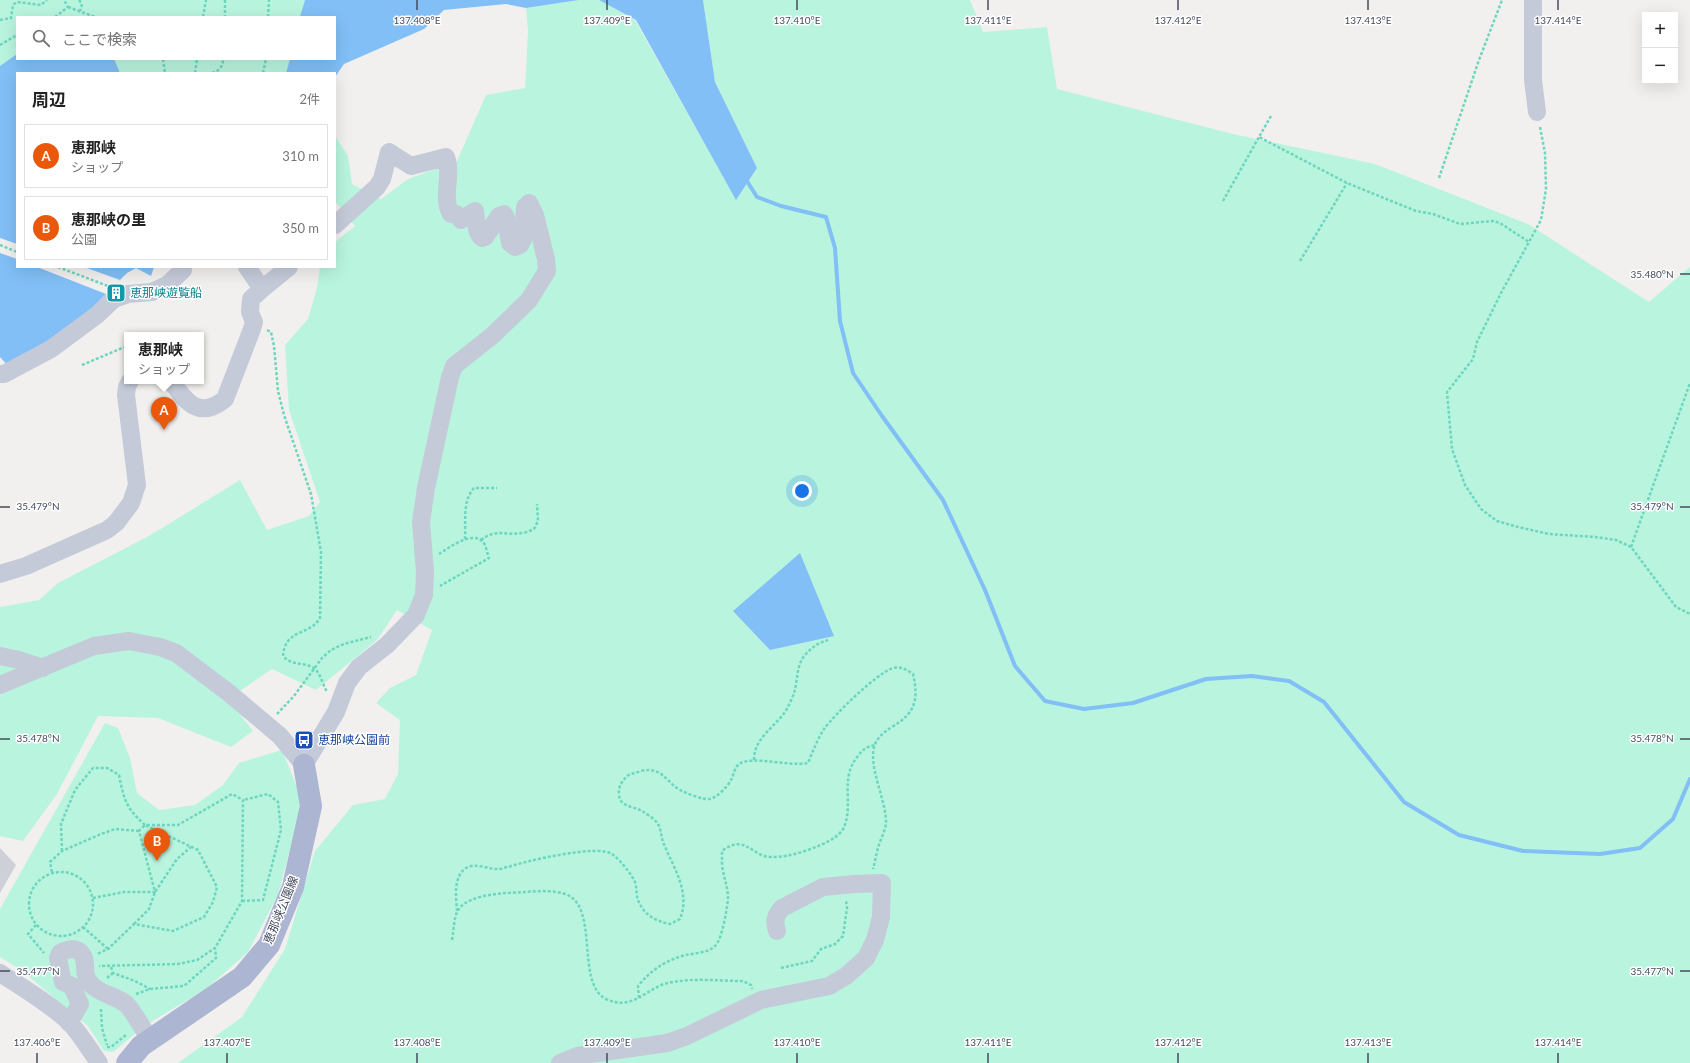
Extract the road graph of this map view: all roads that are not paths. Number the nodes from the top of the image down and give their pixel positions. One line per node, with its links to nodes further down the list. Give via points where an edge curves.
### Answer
1 (1533, 0): 2 (street, via 1533,80)
2 (1537, 112)
3 (336, 223): 15 (street, via 377,187 382,179 389,152 411,166 446,157 448,208 451,214 456,214 461,220 475,211 475,225 482,238 499,216 504,214 510,244 515,247 520,245 523,239 525,207 529,204 536,215 547,271 529,300 454,366 426,488 421,522 425,562 424,595 416,615 387,645 359,667 347,683 338,706)
4 (183, 268): 8 (street, via 167,285 152,292 128,294 114,299 51,349)
5 (248, 268): 7 (street)
6 (288, 268): 7 (street)
7 (262, 290): 10 (street, via 252,299 250,312 254,322 225,399 206,408 199,408 184,400)
8 (0, 374)
9 (128, 384): 11 (street, via 126,396 137,485 131,503 116,523 107,530 26,566)
10 (173, 384)
11 (0, 574)
12 (0, 656): 13 (street)
13 (42, 668): 14 (street); 15 (street, via 94,646 129,641 160,647 176,653 194,665 280,736)
14 (0, 685)
15 (304, 765): 19 (main road, 恵那峡公園線, via 311,806 293,887 269,945 242,977)
16 (777, 931): 22 (street, via 774,922 782,908 823,887 882,883 882,917 866,958 846,976 829,986 761,1000 667,1043 576,1056)
17 (0, 973): 18 (street)
18 (69, 1022): 19 (street, via 80,1004 72,986 63,982 58,958 60,953 74,949 80,952 85,962 86,978 99,992 126,1004); 20 (street)
19 (145, 1032): 21 (main road, 恵那峡公園線, via 141,1046)
20 (99, 1063)
21 (127, 1063)
22 (560, 1063)

